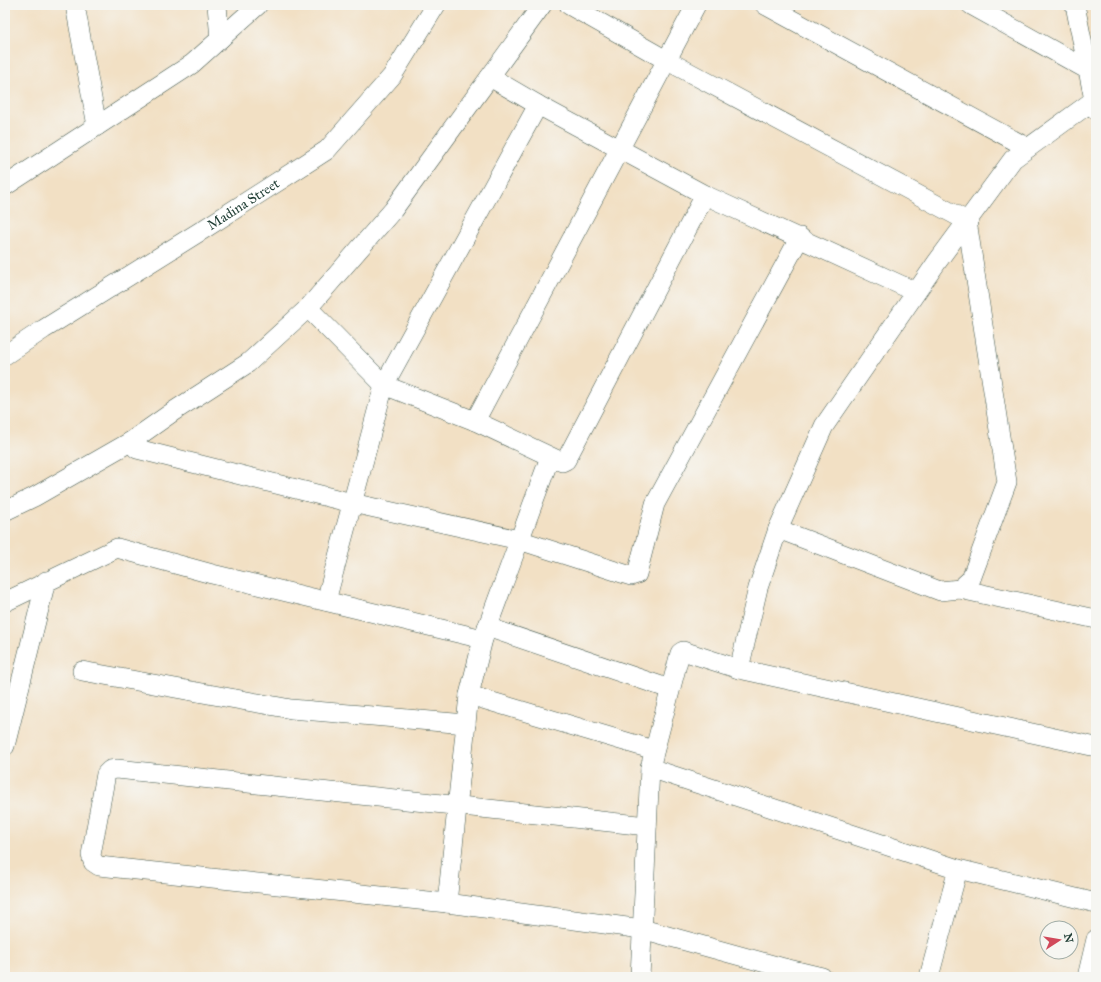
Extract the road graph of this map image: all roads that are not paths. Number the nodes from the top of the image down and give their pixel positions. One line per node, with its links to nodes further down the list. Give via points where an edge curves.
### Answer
1 (75, 5): 17 (street)
2 (217, 5): 11 (street)
3 (258, 5): 11 (street)
4 (436, 5): 26 (street, Madina Street, via 392,76 327,150)
5 (542, 5): 14 (street)
6 (569, 5): 12 (street)
7 (696, 5): 12 (street)
8 (765, 5): 19 (street)
9 (971, 5): 13 (street)
10 (1075, 5): 13 (street)
11 (220, 39): 17 (street, via 192,64)
12 (666, 60): 18 (street); 22 (street)
13 (1088, 70): 16 (street)
14 (490, 77): 15 (street); 25 (street, via 393,210)
15 (538, 105): 18 (street); 27 (street)
16 (1095, 105): 19 (street)
17 (97, 126): 20 (street)
18 (620, 148): 21 (street); 28 (street)
19 (1028, 148): 22 (street, via 1013,159)
20 (5, 186)
21 (705, 195): 23 (street); 30 (street, via 566,460 562,462)
22 (967, 221): 24 (street); 36 (street, via 1007,482 971,578)
23 (800, 237): 24 (street); 34 (street, via 655,504 637,574 632,576)
24 (916, 292): 33 (street, via 824,426)
25 (308, 308): 27 (street); 29 (street, via 248,363)
26 (5, 355)
27 (384, 385): 28 (street); 31 (street)
28 (475, 421): 30 (street)
29 (130, 442): 31 (street, via 137,449); 32 (street)
30 (550, 457): 34 (street)
31 (352, 503): 34 (street); 37 (street)
32 (5, 511)
33 (778, 529): 36 (street, via 940,591); 41 (street, via 758,588)
34 (519, 540): 40 (street)
35 (46, 582): 37 (street, via 117,548); 38 (street); 46 (street)
36 (960, 589): 39 (street)
37 (326, 601): 40 (street)
38 (5, 602)
39 (1096, 619)
40 (485, 633): 43 (street); 44 (street)
41 (739, 669): 43 (street, via 683,651 678,657); 47 (street)
42 (82, 671): 45 (street, via 291,709)
43 (670, 689): 48 (street)
44 (469, 695): 45 (street); 48 (street)
45 (466, 724): 49 (street)
46 (5, 746)
47 (1096, 747)
48 (652, 759): 50 (street); 51 (street)
49 (457, 806): 50 (street); 52 (street); 52 (street, via 117,769 106,774 91,855 93,862 100,866)
50 (647, 826): 54 (street)
51 (958, 869): 53 (street); 59 (street)
52 (447, 903): 54 (street)
53 (1096, 903)
54 (642, 929): 56 (street); 57 (street)
55 (1096, 939): 60 (street)
56 (778, 972): 58 (street)
57 (640, 977)
58 (822, 977)
59 (929, 977)
60 (1087, 977)

